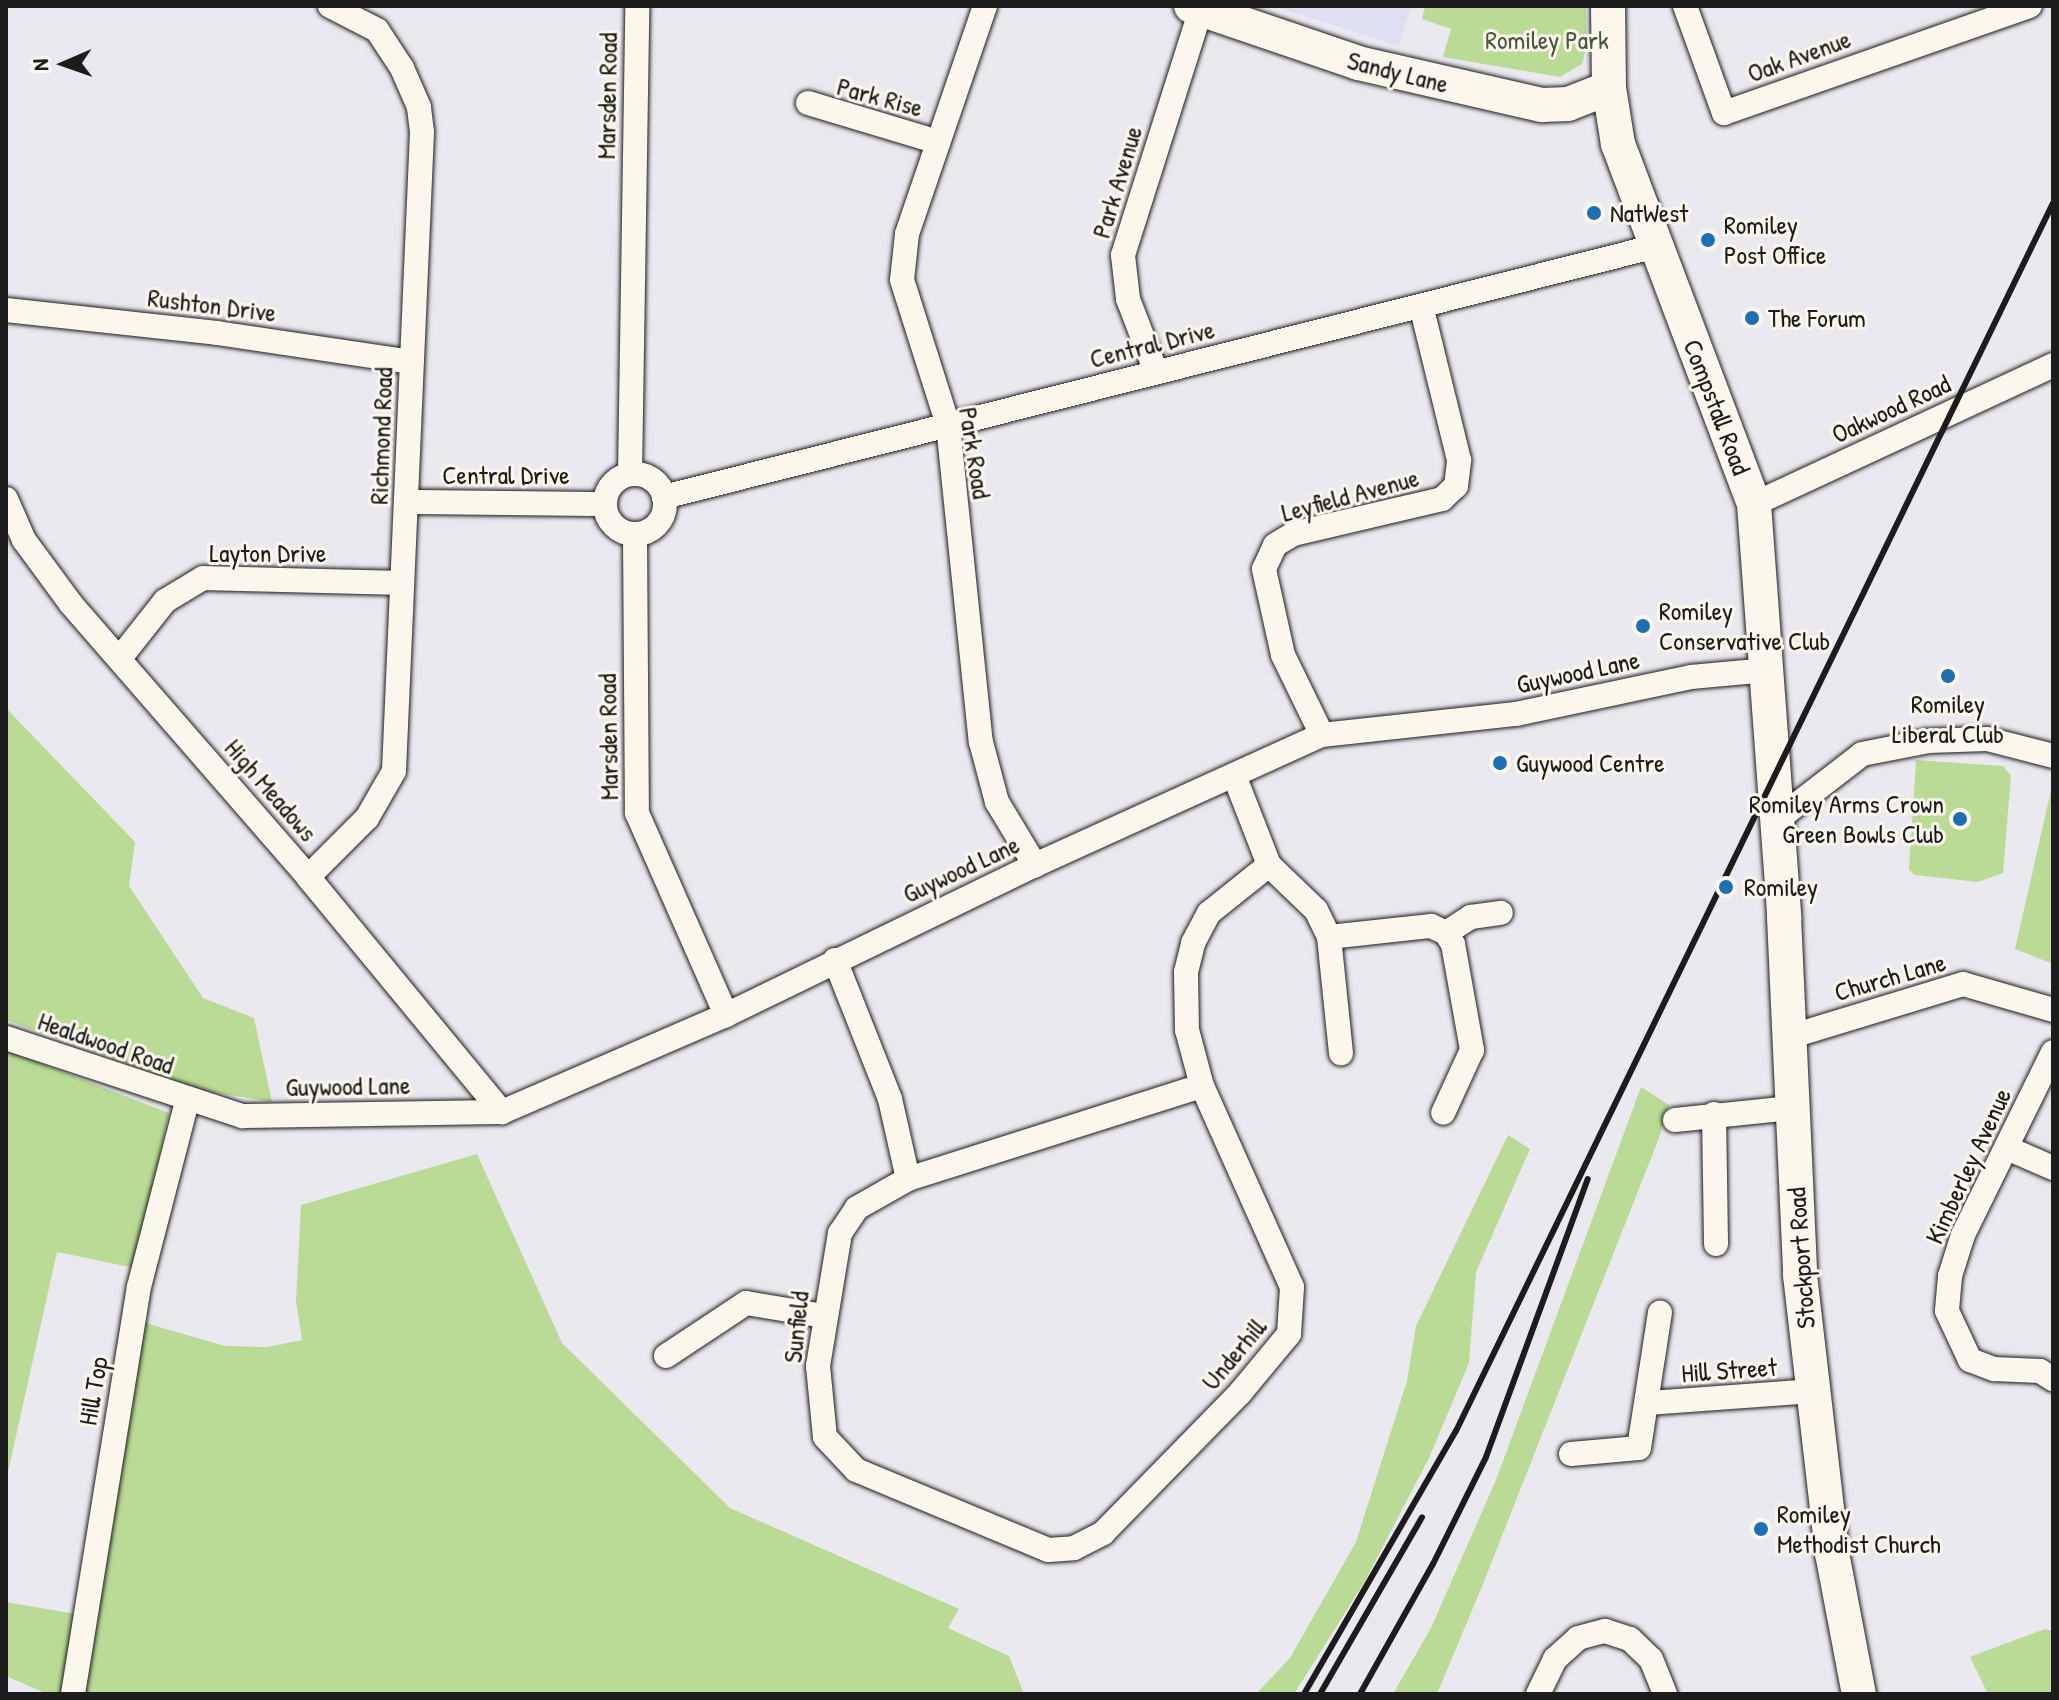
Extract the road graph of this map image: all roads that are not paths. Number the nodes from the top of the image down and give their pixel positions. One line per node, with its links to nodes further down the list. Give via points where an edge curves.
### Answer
1 (330, 6): 14 (street, Richmond Road, via 377,30 419,107)
2 (637, 6): 18 (street, Marsden Road)
3 (985, 6): 10 (street, Park Road)
4 (1608, 6): 8 (main road, Compstall Road)
5 (1685, 6): 6 (street, Oak Avenue, via 1724,113)
6 (2030, 6)
7 (1196, 8): 8 (main road, Sandy Lane, via 1358,63 1542,105 1568,104); 16 (street, Park Avenue, via 1123,255 1128,299)
8 (1609, 88): 11 (main road, Compstall Road, via 1618,144)
9 (808, 103): 10 (street, Park Rise)
10 (938, 142): 17 (street, Park Road, via 907,234 902,280)
11 (1653, 247): 12 (street, Central Drive); 23 (main road, Compstall Road, via 1720,405)
12 (1422, 309): 16 (street, Central Drive); 28 (street, Leyfield Avenue, via 1459,460 1456,486 1442,499 1293,534 1275,545 1264,569 1283,655)
13 (6, 310): 14 (street, Rushton Drive, via 217,333)
14 (411, 362): 21 (street, Richmond Road)
15 (2053, 365): 23 (street, Oakwood Road)
16 (1156, 372): 17 (street, Central Drive)
17 (948, 425): 19 (street, Central Drive); 32 (street, Park Road, via 981,742 997,802)
18 (630, 474): 19 (street, via 652,479); 22 (street, Central Drive, via 612,484)
19 (664, 497): 24 (street, via 658,523)
20 (6, 499): 26 (street, High Meadows, via 24,540)
21 (407, 502): 22 (street, Central Drive); 25 (street, Richmond Road)
22 (604, 504): 24 (street, Central Drive, via 613,526)
23 (1754, 504): 27 (main road, Compstall Road)
24 (635, 535): 40 (street, Marsden Road, via 637,813)
25 (402, 583): 26 (street, Layton Drive, via 203,578 165,601); 34 (street, Richmond Road, via 394,771 367,818)
26 (120, 658): 34 (street, High Meadows)
27 (1768, 670): 28 (street, Guywood Lane, via 1691,677 1516,714); 31 (main road, Compstall Road)
28 (1322, 735): 30 (street, Guywood Lane)
29 (2053, 756): 31 (street, via 1987,739 1928,741 1862,754)
30 (1234, 775): 32 (street, Guywood Lane); 33 (street)
31 (1778, 819): 41 (main road, Stockport Road)
32 (1035, 865): 38 (street, Guywood Lane)
33 (1269, 865): 37 (street, via 1316,910); 45 (street, Underhill, via 1209,913 1193,943 1186,972 1187,1030)
34 (308, 877): 48 (street, High Meadows)
35 (1501, 913): 36 (street, via 1471,917)
36 (1446, 933): 37 (street, via 1431,926); 49 (street, via 1453,944 1472,1050)
37 (1329, 937): 44 (street)
38 (835, 960): 40 (street, Guywood Lane); 54 (street, via 890,1099)
39 (2053, 1010): 41 (street, Church Lane, via 1963,984)
40 (726, 1015): 48 (street, Guywood Lane)
41 (1789, 1037): 47 (main road, Stockport Road)
42 (6, 1038): 46 (street, Healdwood Road)
43 (2053, 1052): 52 (street, Kimberley Avenue)
44 (1341, 1053)
45 (1202, 1086): 54 (street); 63 (street, Underhill, via 1292,1287 1289,1334 1240,1393)
46 (187, 1102): 48 (street, Guywood Lane, via 242,1116); 64 (street, Hill Top, via 139,1287)
47 (1791, 1108): 50 (street); 60 (main road, Stockport Road)
48 (502, 1112)
49 (1443, 1113)
50 (1714, 1114): 51 (street); 55 (street)
51 (1675, 1120)
52 (2007, 1148): 53 (street); 59 (street, Kimberley Avenue, via 1963,1235 1950,1276 1947,1311 1970,1360 1994,1369 2040,1371)
53 (2053, 1168)
54 (908, 1179): 57 (street, Sunfield, via 857,1208 840,1233)
55 (1716, 1244)
56 (1660, 1313): 61 (street, Hill Street)
57 (824, 1316): 58 (street, via 746,1303); 63 (street, Sunfield, via 818,1407 825,1437 856,1470 1048,1550 1074,1548)
58 (666, 1356)
59 (2053, 1379)
60 (1812, 1391): 61 (street, Hill Street); 67 (main road, Stockport Road, via 1832,1553)
61 (1649, 1403): 62 (street, Hill Street, via 1639,1448)
62 (1571, 1454)
63 (1103, 1533)
64 (73, 1694)
65 (1538, 1694): 66 (street, via 1555,1659 1578,1638 1605,1631 1630,1639 1651,1659)
66 (1665, 1694)
67 (1859, 1694)

